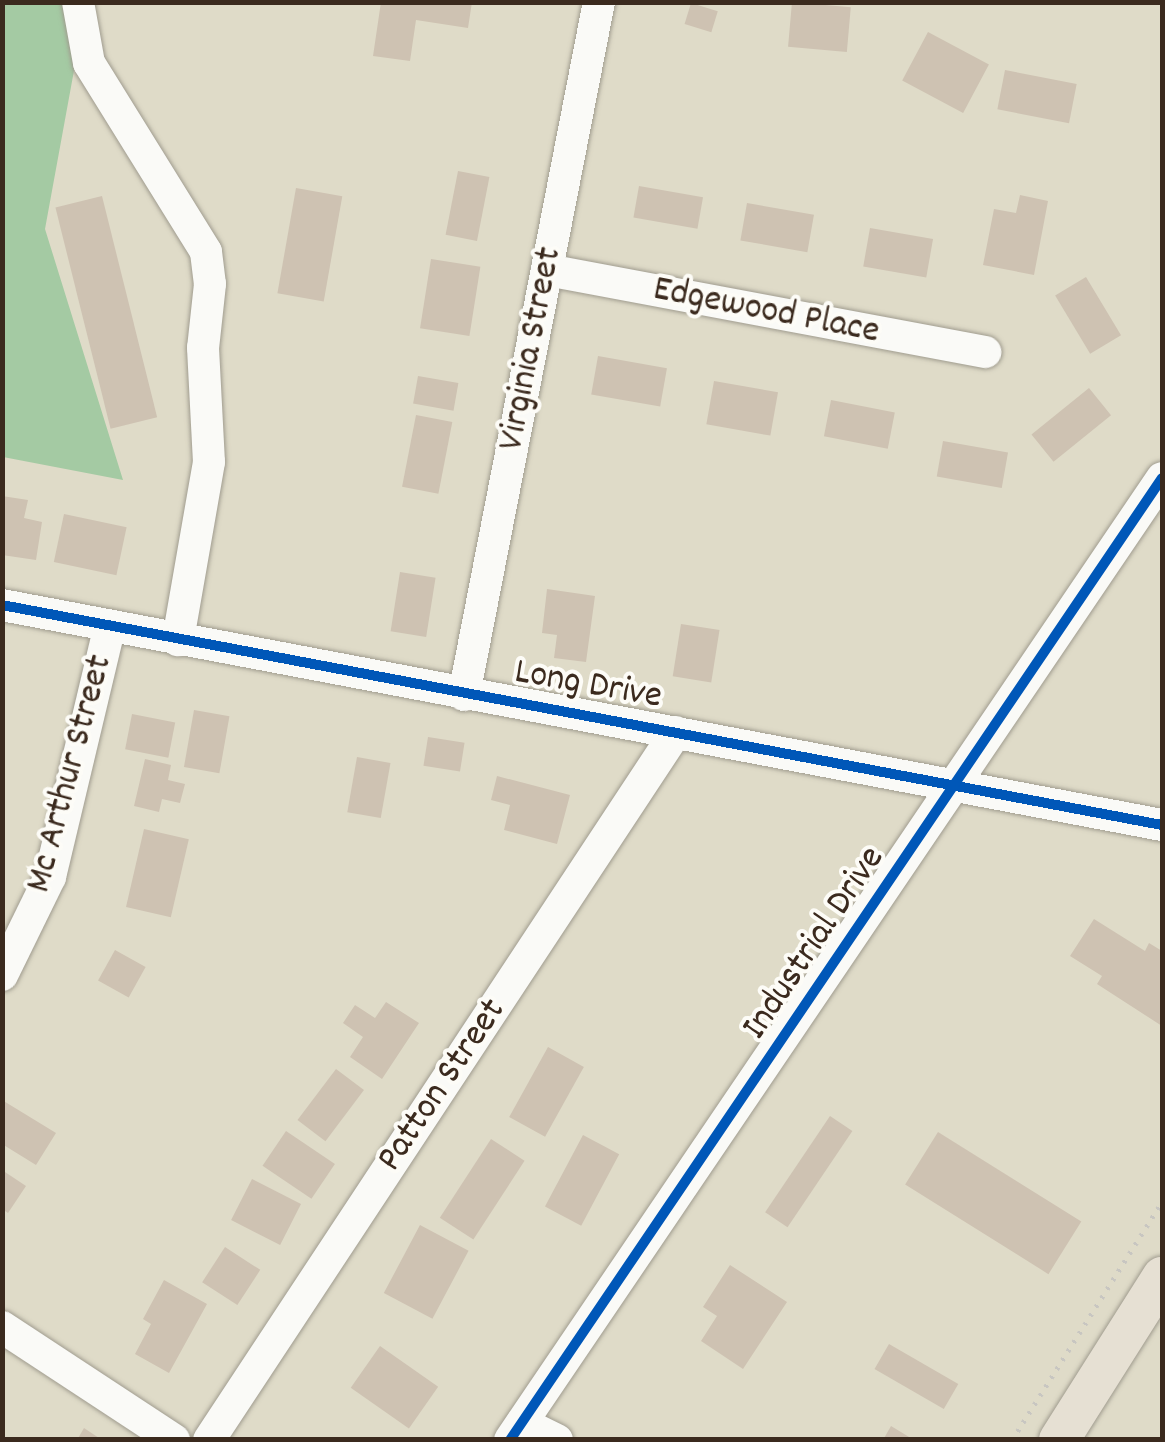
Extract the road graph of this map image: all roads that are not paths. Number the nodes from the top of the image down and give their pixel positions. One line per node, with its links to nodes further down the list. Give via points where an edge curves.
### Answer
1 (78, 2): 8 (street, via 89,63 206,252 210,284 202,348 209,462)
2 (599, 2): 3 (street, Virginia Street)
3 (548, 270): 4 (street, Edgewood Place); 9 (street, Virginia Street)
4 (985, 352)
5 (1162, 478): 11 (street, Industrial Drive)
6 (2, 606): 7 (street, Long Drive)
7 (110, 626): 8 (street, Long Drive); 13 (street, Mc Arthur Street, via 58,850)
8 (178, 640): 9 (street, Long Drive)
9 (464, 695): 10 (street, Long Drive)
10 (676, 732): 11 (street, Long Drive); 18 (street, Patton Street)
11 (958, 785): 12 (street, Long Drive); 16 (street, Industrial Drive)
12 (1162, 825)
13 (2, 975)
14 (1161, 1282): 20 (main road)
15 (2, 1327): 17 (street)
16 (516, 1431): 19 (street)
17 (174, 1440)
18 (209, 1440)
19 (557, 1440)
20 (1059, 1440)

